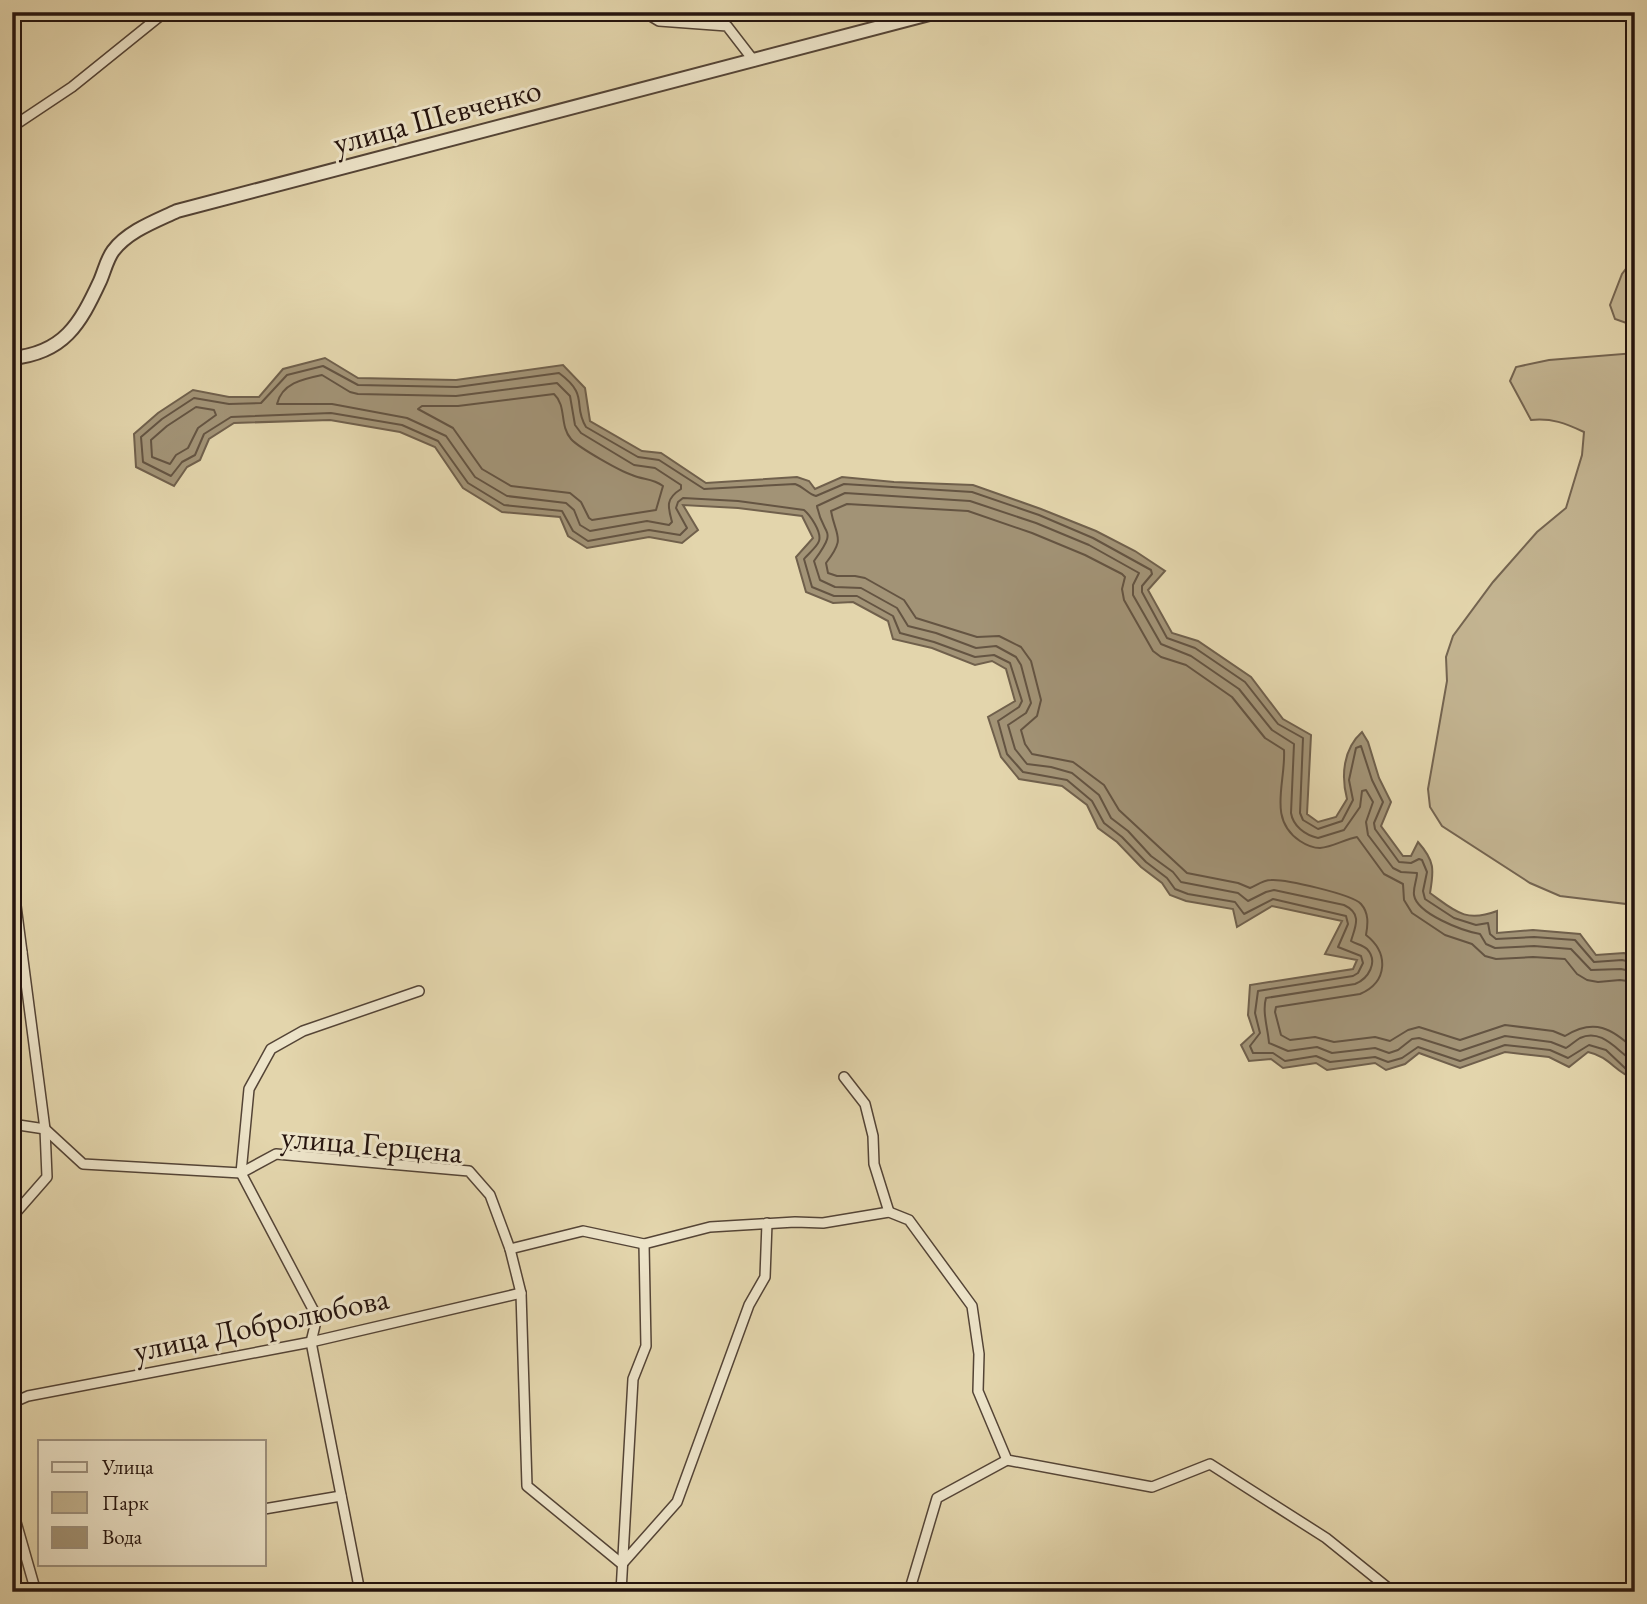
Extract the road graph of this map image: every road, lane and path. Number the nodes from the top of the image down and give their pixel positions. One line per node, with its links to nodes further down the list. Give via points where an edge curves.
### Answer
1 (165, 12): 5 (street, via 72,87)
2 (644, 12): 4 (street, via 659,21 727,26)
3 (929, 13): 4 (street, улица Шевченко)
4 (754, 61): 6 (street, улица Шевченко, via 177,211 140,229 113,251 85,313 66,338 30,357)
5 (12, 127)
6 (12, 358)
7 (12, 875): 8 (street)
8 (22, 952): 9 (street); 13 (street)
9 (12, 958)
10 (419, 991): 14 (street, улица Герцена, via 303,1031 271,1049 249,1089)
11 (844, 1077): 15 (street, via 865,1104 874,1164)
12 (12, 1124): 13 (street)
13 (45, 1129): 14 (street, via 83,1164); 16 (street, via 47,1177)
14 (242, 1173): 19 (street, улица Герцена, via 276,1154 470,1171 490,1195); 21 (street, via 317,1317)
15 (889, 1212): 17 (street, via 823,1223); 23 (street, via 909,1220 972,1306 979,1353 978,1391)
16 (12, 1217)
17 (767, 1223): 18 (street, via 710,1227); 27 (street, via 765,1277 748,1305 677,1502)
18 (644, 1244): 19 (street, via 583,1231); 27 (street, via 646,1346 634,1379)
19 (510, 1249): 20 (street, улица Герцена)
20 (521, 1293): 21 (street, улица Добролюбова); 27 (street, улица Герцена, via 527,1486)
21 (311, 1342): 22 (street, улица Добролюбова, via 28,1396); 24 (street)
22 (12, 1404)
23 (1007, 1460): 31 (street, via 937,1497); 32 (street, via 1152,1487 1210,1464 1326,1538)
24 (341, 1496): 26 (street); 29 (street)
25 (12, 1507): 28 (street)
26 (266, 1509)
27 (622, 1564): 30 (street)
28 (36, 1592)
29 (359, 1592)
30 (621, 1592)
31 (909, 1592)
32 (1393, 1592)

